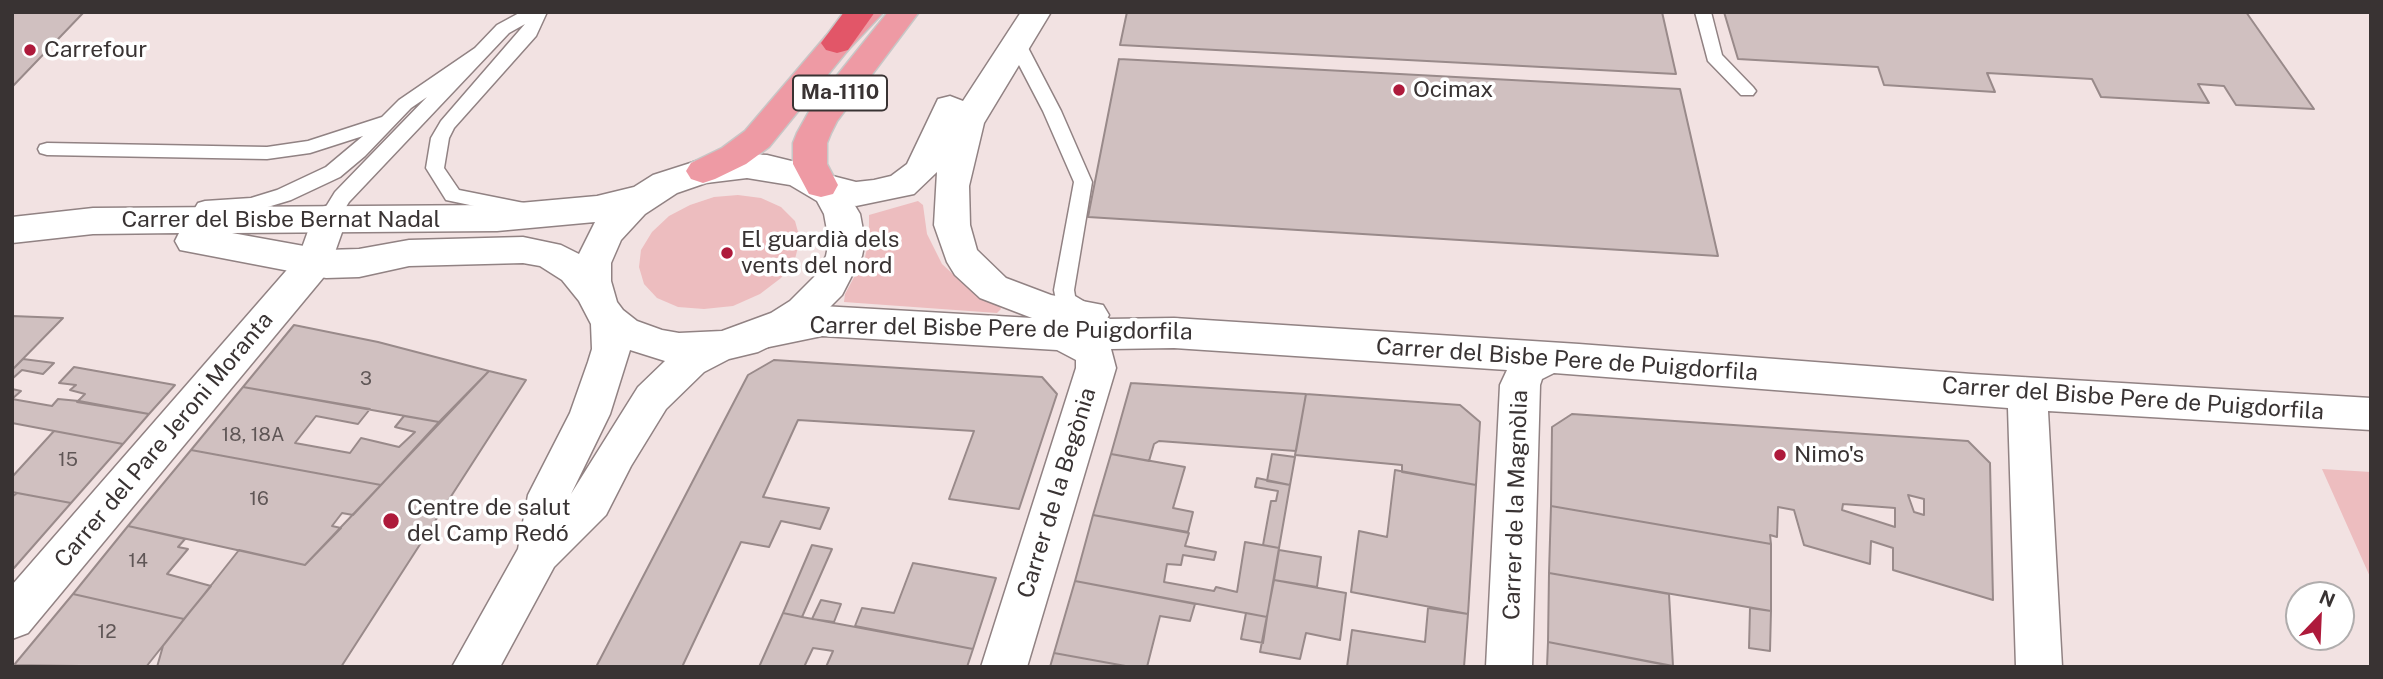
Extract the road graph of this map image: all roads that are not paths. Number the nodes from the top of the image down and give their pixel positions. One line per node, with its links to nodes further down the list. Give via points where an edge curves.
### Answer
1 (537, 12): 9 (lane, via 503,29); 16 (lane, via 530,32 447,125 435,168 453,195)
2 (860, 12): 8 (highway)
3 (868, 12): 8 (main road)
4 (904, 12): 14 (main road, Ma-1110, via 814,133 810,164)
5 (1036, 12): 7 (street)
6 (1703, 12): 10 (lane, via 1714,57)
7 (1015, 27): 14 (street, via 951,104 929,158 912,178 902,185 856,194); 22 (lane, via 1083,183 1064,290); 22 (street, via 973,111 957,156 950,207 955,239 968,265 993,288)
8 (837, 43): 13 (main road, via 757,138)
9 (481, 52): 11 (lane); 17 (lane, via 342,197)
10 (1747, 91)
11 (392, 117): 12 (lane, via 370,129 310,147 259,153); 18 (lane, via 346,163 276,198 251,205 171,209)
12 (47, 149)
13 (704, 171): 14 (street, via 767,167); 15 (street)
14 (821, 185): 23 (street, via 842,214 847,242 844,256 817,299)
15 (649, 194): 16 (street, via 597,209); 21 (street, via 606,233 593,263)
16 (549, 212): 17 (street, Carrer del Bisbe Bernat Nadal, via 498,218)
17 (329, 218): 18 (street, Carrer del Bisbe Bernat Nadal); 20 (street)
18 (93, 221): 19 (street, Carrer del Bisbe Bernat Nadal)
19 (13, 230): 20 (street, Carrer del Bisbe Bernat Nadal, via 78,242 227,244)
20 (314, 262): 21 (street, Carrer del Bisbe Bernat Nadal, via 351,263 409,253 523,250 548,254 575,270); 29 (street, Carrer del Pare Jeroni Moranta)
21 (602, 307): 24 (street, via 623,331 659,345); 28 (street, via 611,349 608,362 590,414 549,495)
22 (1076, 325): 23 (street, Carrer del Bisbe Pere de Puigdorfila, via 822,321); 25 (street, Carrer del Bisbe Pere de Puigdorfila); 31 (street, Carrer de la Begònia, via 1095,356 1096,368)
23 (764, 333): 24 (street)
24 (722, 346): 28 (street, via 690,361 663,385 633,426 591,502)
25 (1549, 357): 26 (street, Carrer del Bisbe Pere de Puigdorfila); 32 (street, Carrer de la Magnòlia, via 1527,369 1520,385)
26 (2027, 394): 27 (street, Carrer del Bisbe Pere de Puigdorfila); 33 (street)
27 (2371, 414)
28 (539, 553): 30 (street)
29 (12, 618)
30 (475, 667)
31 (1004, 667)
32 (1509, 667)
33 (2039, 667)

